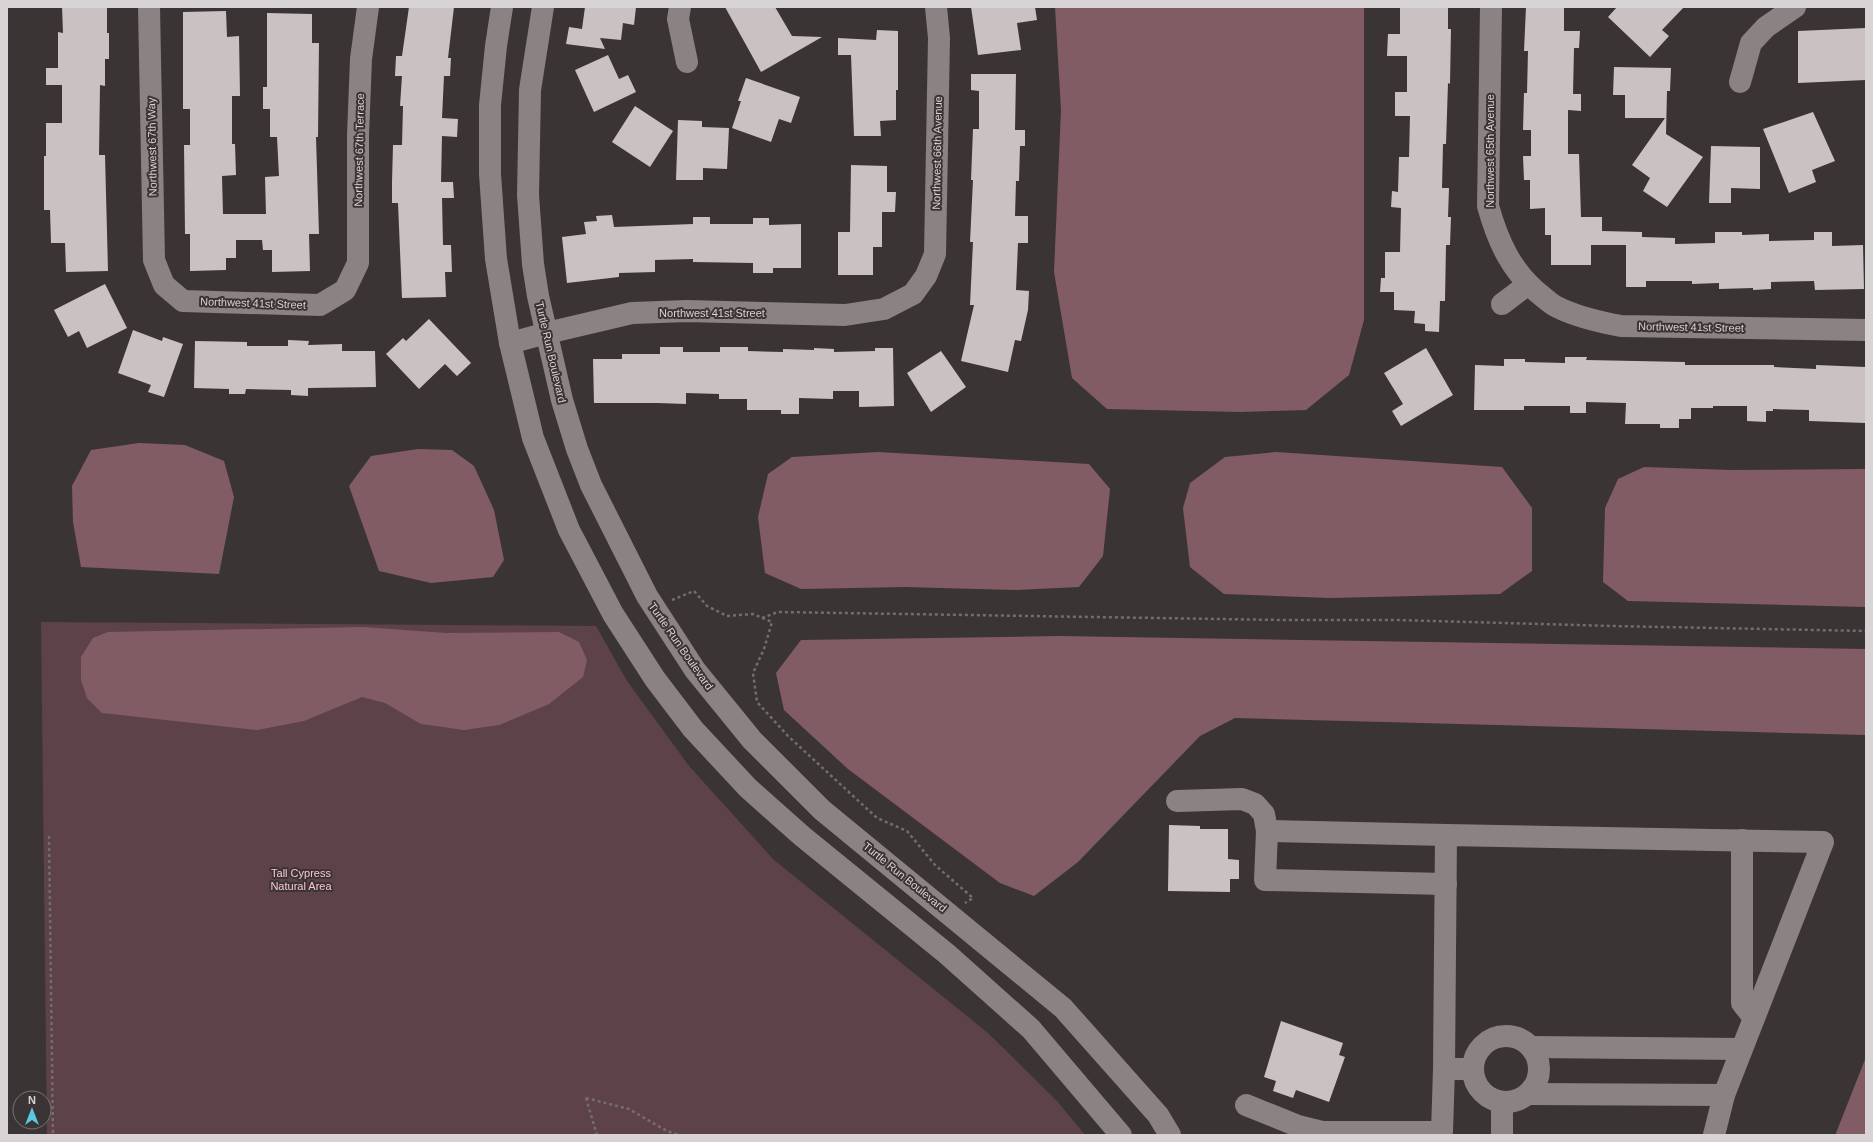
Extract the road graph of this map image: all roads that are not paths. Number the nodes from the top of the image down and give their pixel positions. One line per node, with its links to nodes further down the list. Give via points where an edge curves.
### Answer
1 (149, 7): 11 (street, Northwest 67th Way, via 154,260)
2 (368, 7): 13 (street, Northwest 67th Terrace, via 361,59 358,263)
3 (502, 7): 18 (street, via 490,105 490,174 496,259)
4 (542, 7): 17 (street, Turtle Run Boulevard, via 530,90 528,195 533,264)
5 (680, 7): 9 (street, via 678,19)
6 (936, 7): 14 (street, Northwest 66th Avenue, via 939,38 935,254 926,276)
7 (1491, 7): 12 (street, Northwest 65th Avenue, via 1488,206 1494,230 1505,254)
8 (1795, 7): 10 (street, via 1766,27 1751,43)
9 (687, 62)
10 (1740, 82)
11 (164, 284): 13 (street, Northwest 41st Street, via 183,301 320,305)
12 (1527, 285): 15 (street); 16 (street, Northwest 41st Street, via 1556,307 1589,320 1621,326)
13 (345, 290)
14 (913, 294): 17 (street, Northwest 41st Street, via 884,309 845,315 687,311 632,313)
15 (1502, 304)
16 (1866, 330)
17 (547, 333): 18 (street, Northwest 41st Street); 34 (street, Turtle Run Boulevard, via 562,400 577,449 592,485 647,596 695,670 752,740 822,810 1063,1008 1158,1115)
18 (510, 343): 33 (street, via 533,438 569,530 613,614 655,679 693,729 748,788 802,836 947,954 1031,1028)
19 (1177, 801): 20 (street, via 1242,799 1254,804 1264,814)
20 (1266, 832): 21 (street); 23 (street, via 1265,880)
21 (1446, 835): 22 (street); 23 (street)
22 (1742, 840): 24 (street, via 1742,1003); 24 (street, via 1823,842)
23 (1446, 884): 27 (street)
24 (1754, 1018): 26 (street)
25 (1532, 1047): 26 (street); 28 (street, via 1512,1036 1495,1038 1480,1048); 29 (street, via 1538,1057 1540,1068 1538,1080)
26 (1741, 1050): 30 (street)
27 (1444, 1069): 28 (street); 32 (street, via 1442,1132 1322,1132 1298,1126)
28 (1472, 1069): 31 (street, via 1478,1088 1488,1098)
29 (1529, 1094): 30 (street); 31 (street, via 1514,1102)
30 (1724, 1095): 36 (street)
31 (1502, 1103): 35 (street)
32 (1246, 1105)
33 (1121, 1135)
34 (1170, 1135)
35 (1502, 1135)
36 (1714, 1135)

